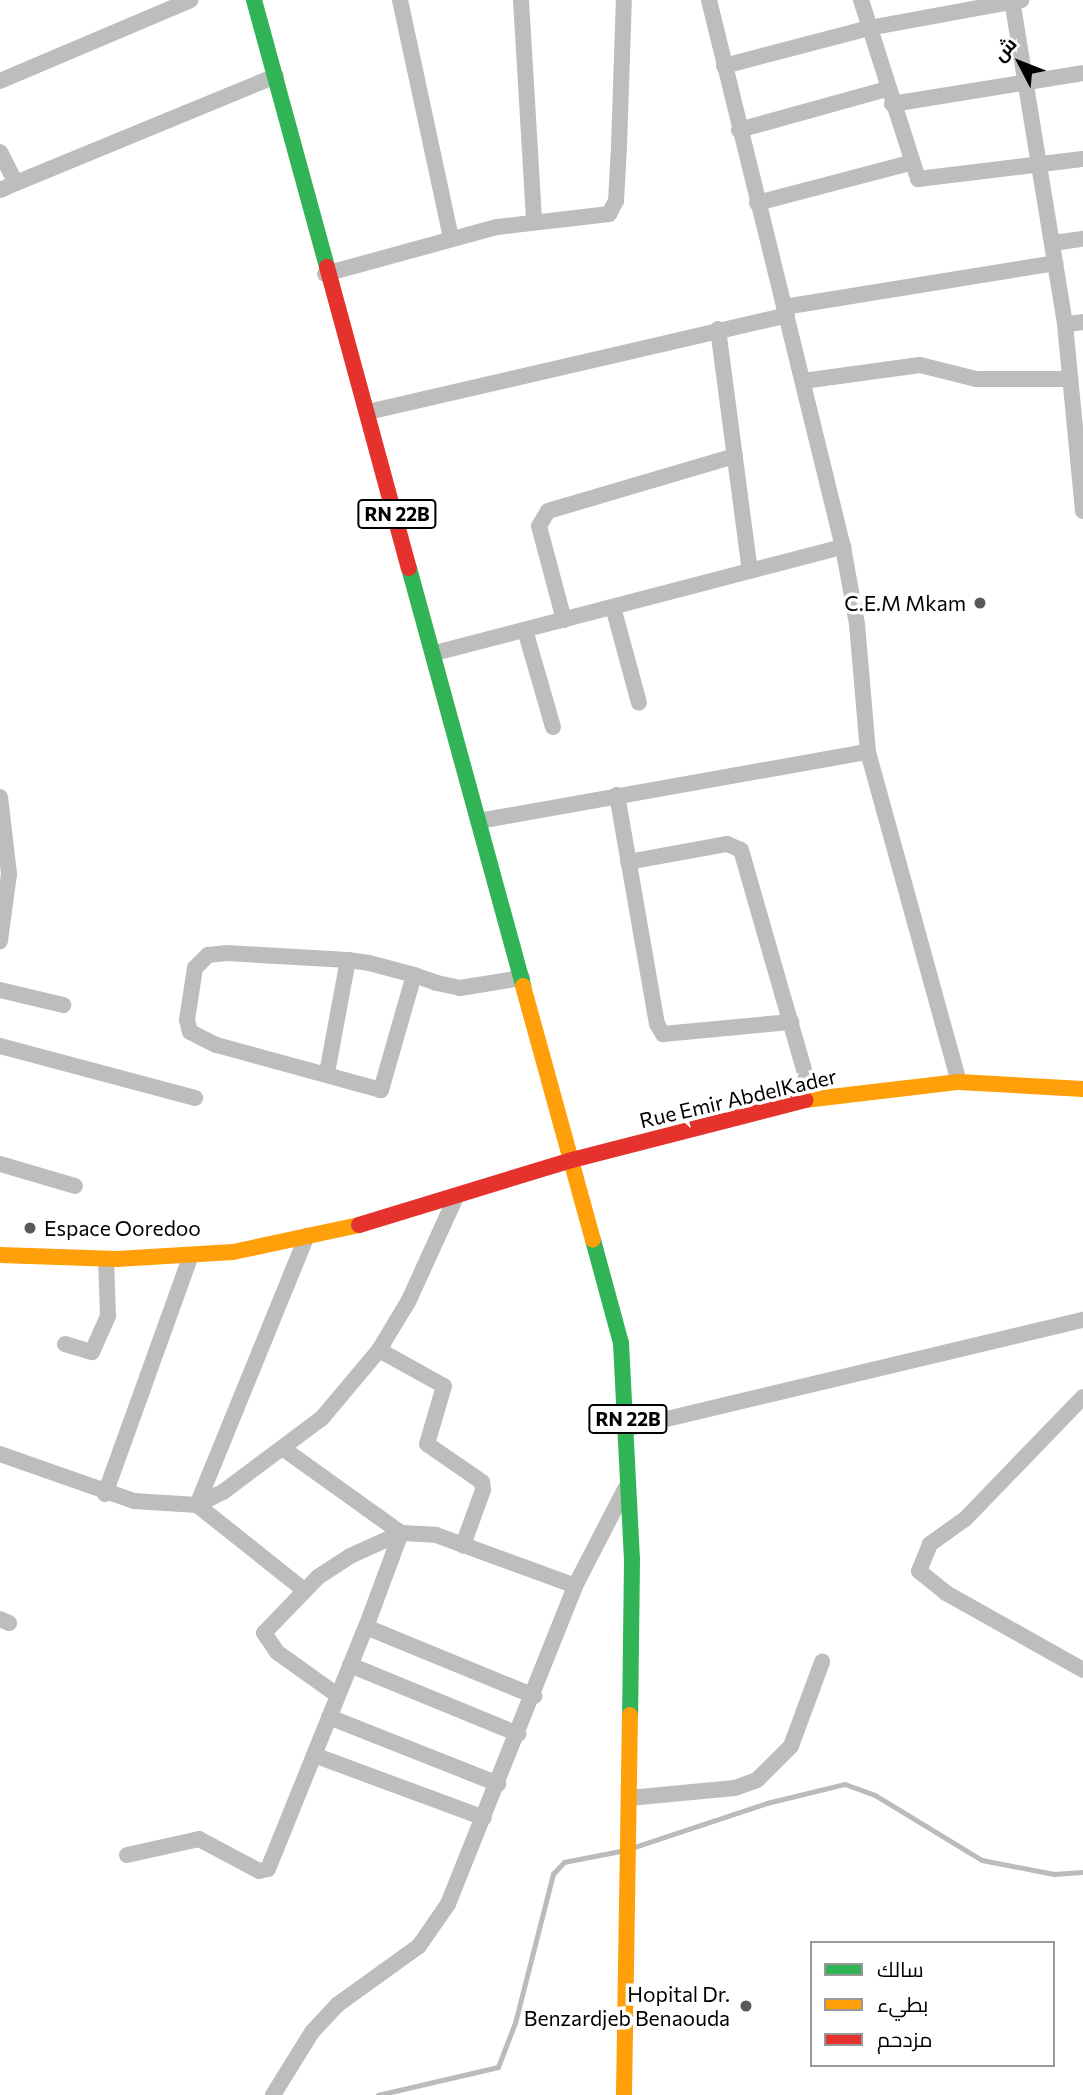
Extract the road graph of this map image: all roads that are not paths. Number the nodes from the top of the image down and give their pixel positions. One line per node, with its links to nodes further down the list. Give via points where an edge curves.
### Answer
1 (191, 0): 13 (street)
2 (254, 0): 12 (main road, RN 22B)
3 (400, 0): 25 (street)
4 (522, 0): 24 (street)
5 (624, 0): 24 (street, via 616,201 604,216)
6 (709, 0): 10 (street)
7 (861, 0): 9 (street)
8 (1015, 1): 9 (street); 14 (street)
9 (869, 28): 10 (street); 15 (street)
10 (723, 66): 16 (street)
11 (1083, 73): 14 (street)
12 (276, 76): 21 (street); 29 (main road, RN 22B)
13 (0, 81)
14 (1027, 84): 15 (street); 20 (street)
15 (890, 97): 16 (street); 19 (street)
16 (739, 130): 23 (street)
17 (0, 152): 21 (street)
18 (1083, 159): 20 (street)
19 (909, 163): 20 (street, via 923,179); 23 (street)
20 (1040, 166): 27 (street)
21 (16, 183): 22 (street)
22 (0, 190)
23 (758, 203): 30 (street)
24 (534, 222): 25 (street)
25 (451, 238): 29 (street)
26 (1083, 239): 27 (street)
27 (1053, 243): 28 (street)
28 (1055, 263): 30 (street); 32 (street)
29 (325, 274): 36 (main road, RN 22B)
30 (785, 311): 33 (street); 34 (street)
31 (1083, 322): 32 (street)
32 (1065, 324): 35 (street)
33 (718, 328): 36 (street); 37 (street)
34 (803, 381): 35 (street, via 920,365 976,379); 39 (street)
35 (1074, 387): 38 (street)
36 (368, 412): 44 (main road, RN 22B)
37 (735, 456): 40 (street); 42 (street, via 548,511 539,526)
38 (1082, 500)
39 (843, 547): 40 (street); 47 (street, via 857,624)
40 (750, 571): 41 (street)
41 (613, 607): 42 (street); 45 (street)
42 (564, 620): 43 (street)
43 (525, 630): 44 (street); 46 (street)
44 (436, 653): 50 (main road, RN 22B)
45 (639, 703)
46 (553, 727)
47 (868, 752): 48 (street); 62 (street)
48 (617, 795): 50 (street); 52 (street)
49 (0, 797): 51 (street)
50 (479, 821): 56 (main road, RN 22B)
51 (4, 848): 53 (street)
52 (628, 862): 59 (street, via 727,844 741,850); 59 (street, via 657,1024 663,1034)
53 (0, 941)
54 (348, 960): 55 (street); 61 (street); 61 (street, via 285,953 208,955 195,968 190,994 187,1020 198,1038)
55 (414, 975): 56 (street, via 460,988); 61 (street, via 386,1085 381,1090 362,1088)
56 (522, 978): 66 (main road, RN 22B)
57 (0, 990): 58 (street)
58 (63, 1005)
59 (791, 1022): 65 (street)
60 (0, 1046): 64 (street)
61 (327, 1073)
62 (958, 1082): 63 (main road, Rue Emir AbdelKader); 65 (main road, Rue Emir AbdelKader)
63 (1083, 1089)
64 (195, 1098)
65 (812, 1098): 66 (main road, Rue Emir AbdelKader)
66 (572, 1160): 69 (main road, Rue Emir AbdelKader); 78 (main road, RN 22B, via 621,1343)
67 (0, 1164): 68 (street)
68 (75, 1186)
69 (456, 1198): 70 (main road, Rue Emir AbdelKader); 76 (street, via 409,1300)
70 (307, 1236): 72 (main road, Rue Emir AbdelKader); 83 (street)
71 (0, 1255): 73 (main road, Rue Emir AbdelKader)
72 (191, 1255): 73 (main road, Rue Emir AbdelKader); 82 (street)
73 (106, 1259): 75 (street, via 108,1317 92,1352)
74 (1083, 1320): 78 (street)
75 (65, 1344)
76 (379, 1349): 79 (street, via 322,1418); 85 (street, via 444,1386 427,1444 482,1482 483,1490)
77 (1083, 1398): 91 (street, via 964,1519 930,1544 919,1571 946,1593)
78 (629, 1428): 81 (main road, RN 22B)
79 (285, 1450): 83 (street); 84 (street)
80 (0, 1454): 82 (street)
81 (630, 1478): 86 (street); 98 (main road, RN 22B)
82 (105, 1494): 83 (street, via 160,1505)
83 (197, 1505): 87 (street)
84 (401, 1534): 85 (street, via 436,1535); 87 (street, via 350,1556); 88 (street)
85 (463, 1545): 86 (street)
86 (575, 1586): 93 (street)
87 (304, 1590): 92 (street, via 264,1633 266,1642)
88 (366, 1627): 90 (street); 93 (street)
89 (822, 1662): 98 (street, via 791,1746 757,1780 735,1788)
90 (350, 1665): 92 (street); 95 (street)
91 (1083, 1670)
92 (337, 1695): 94 (street)
93 (534, 1696): 95 (street)
94 (329, 1717): 96 (street); 97 (street)
95 (518, 1734): 97 (street)
96 (314, 1755): 99 (street); 100 (street, via 268,1869 259,1871 199,1839)
97 (498, 1784): 99 (street)
98 (629, 1798): 102 (main road, RN 22B)
99 (484, 1818): 101 (street, via 432,1931 337,2004 312,2032)
100 (127, 1855)
101 (273, 2095)
102 (624, 2095)

